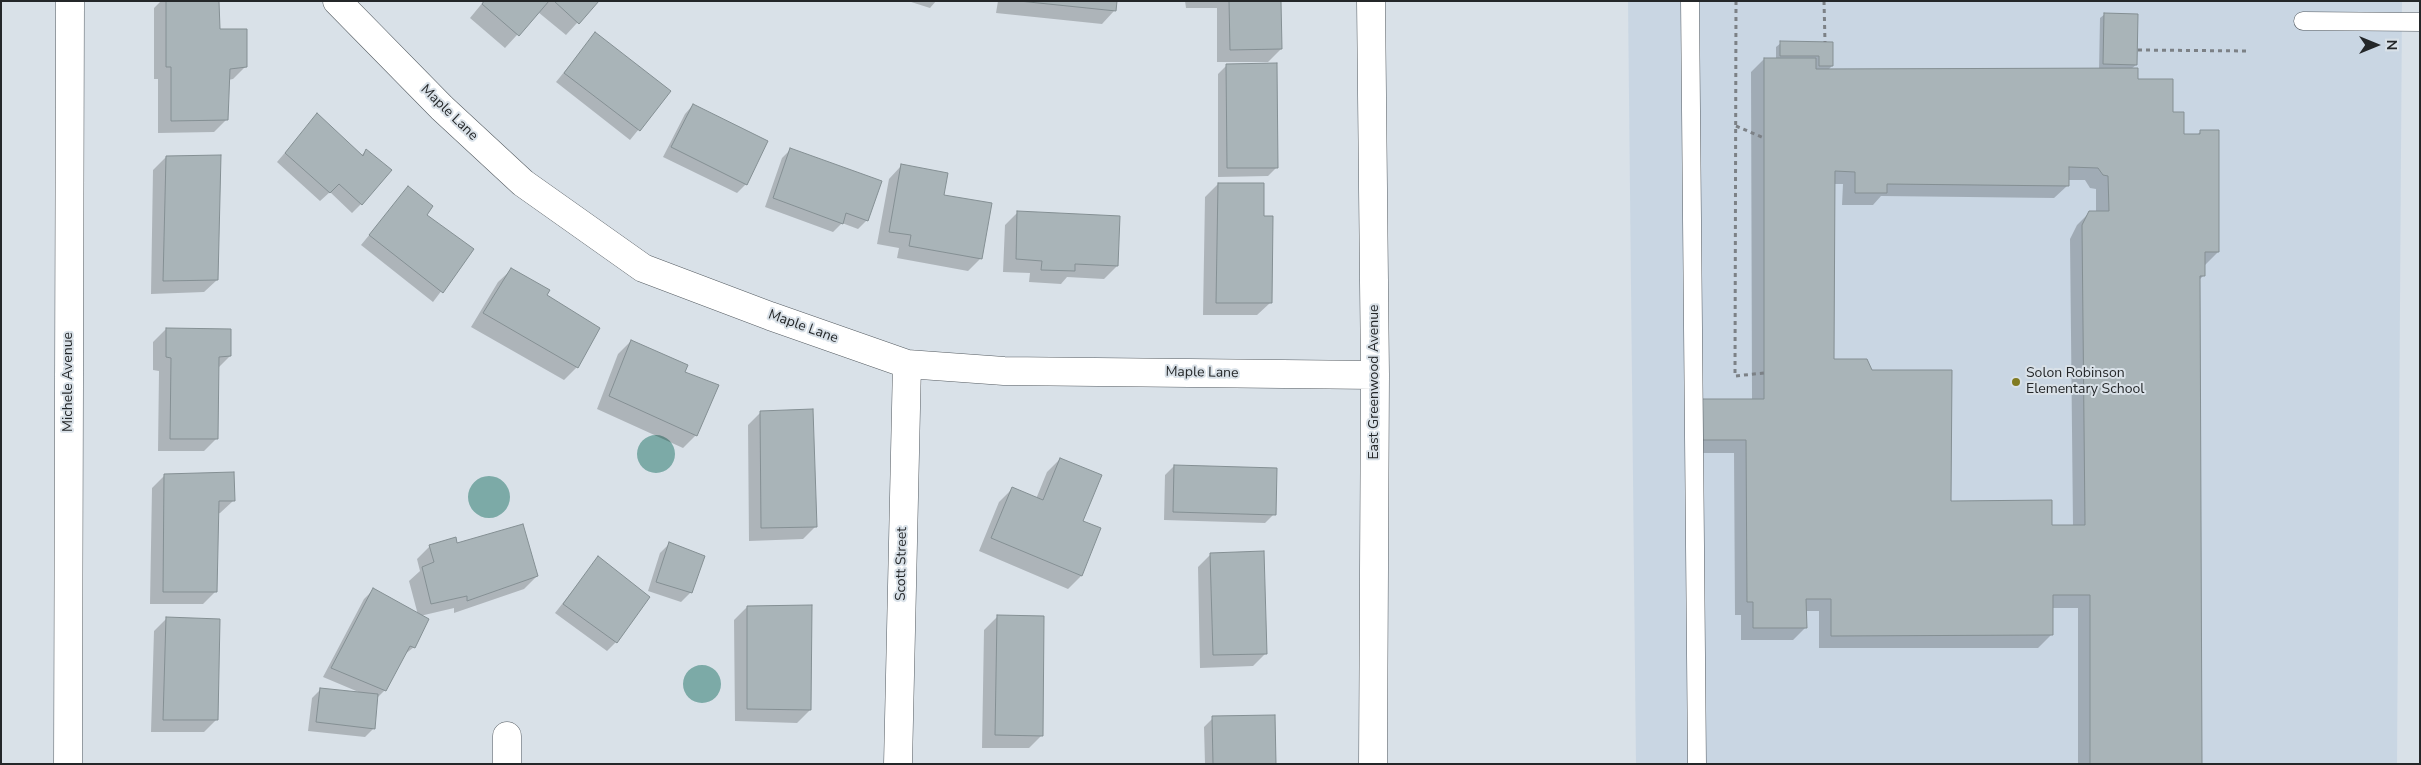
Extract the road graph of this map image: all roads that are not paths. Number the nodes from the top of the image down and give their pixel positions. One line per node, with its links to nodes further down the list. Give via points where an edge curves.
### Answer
1 (70, 1): 10 (street, Michele Avenue)
2 (337, 1): 7 (street, Maple Lane, via 442,108 524,183 643,268)
3 (1371, 1): 8 (street, East Greenwood Avenue)
4 (1690, 1): 14 (lane)
5 (2303, 20): 6 (lane)
6 (2420, 22)
7 (907, 364): 8 (street, Maple Lane, via 1004,372); 12 (street, Scott Street)
8 (1375, 375): 13 (street, East Greenwood Avenue)
9 (507, 736): 11 (street)
10 (68, 764)
11 (507, 764)
12 (898, 764)
13 (1373, 764)
14 (1697, 764)

